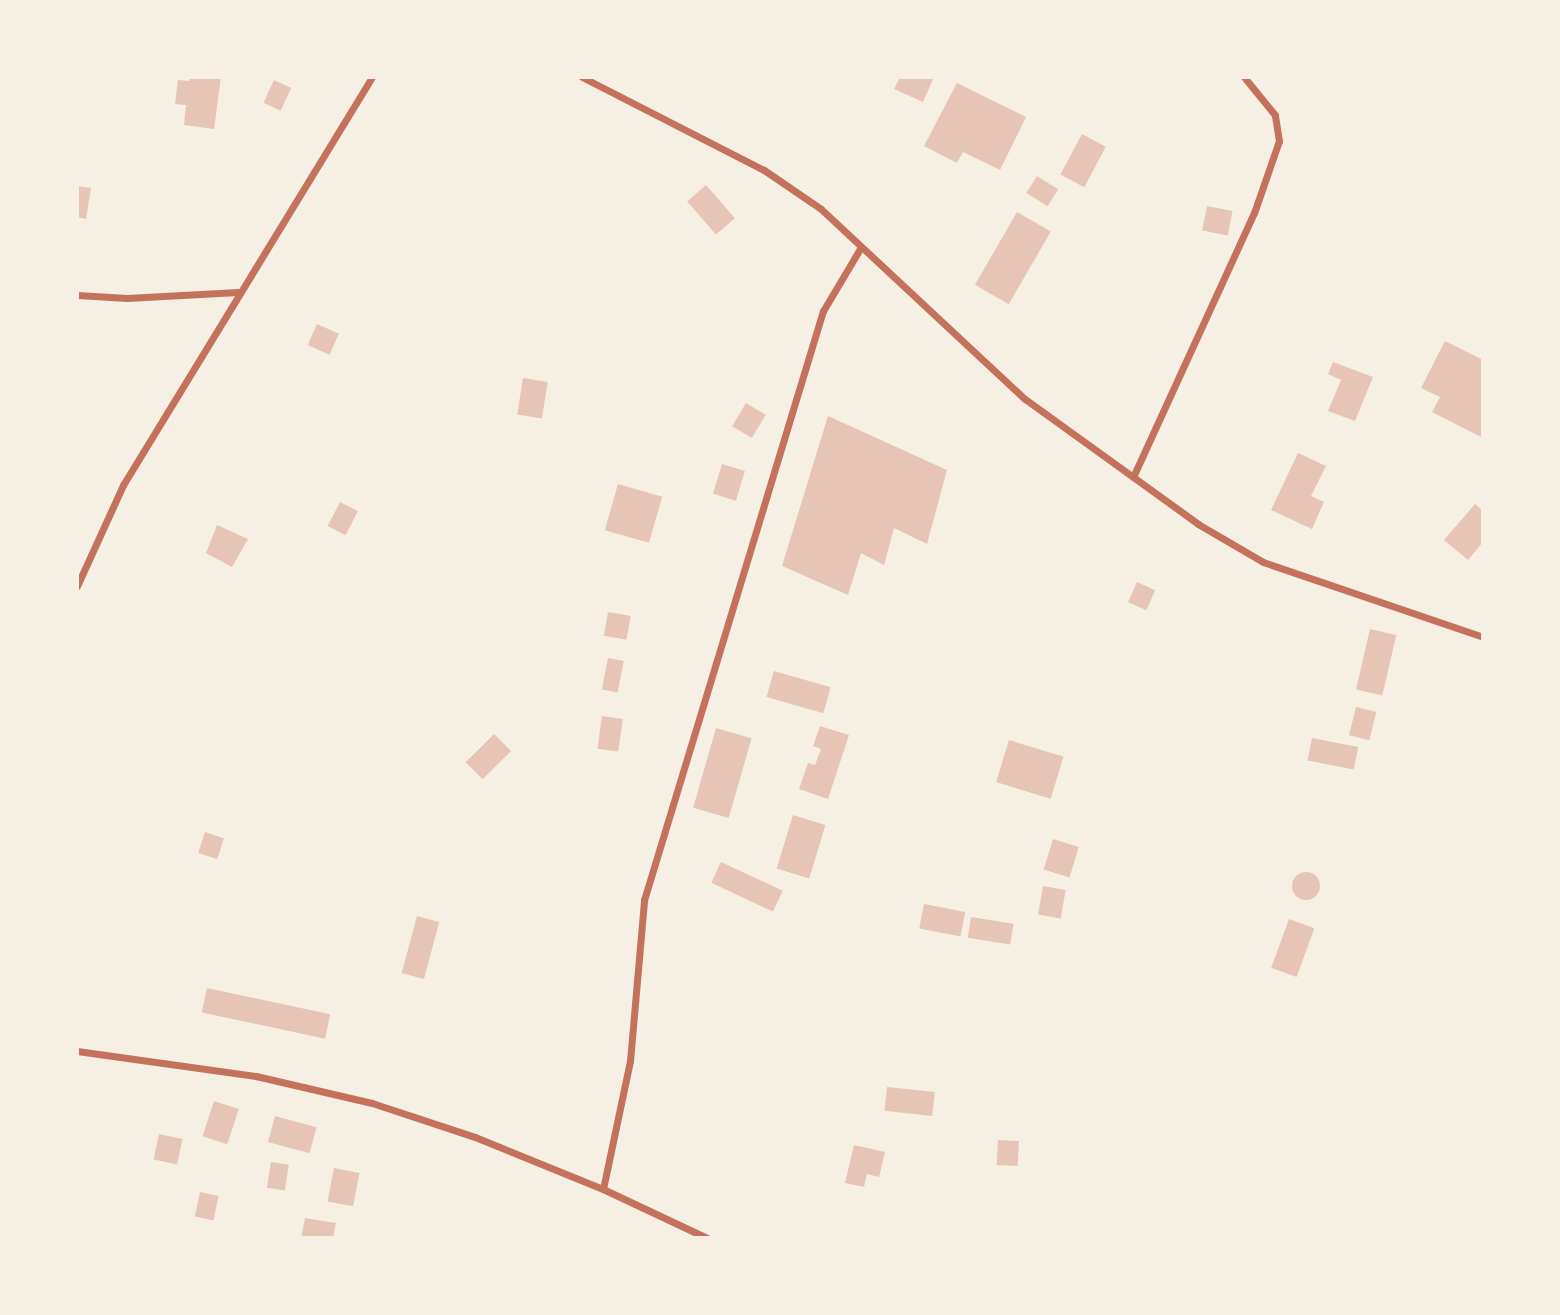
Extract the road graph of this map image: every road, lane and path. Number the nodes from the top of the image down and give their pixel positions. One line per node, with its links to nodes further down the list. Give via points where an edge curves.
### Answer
1 (372, 77): 5 (street)
2 (582, 77): 4 (street, via 764,170 821,209)
3 (1244, 77): 7 (street, via 1275,115 1279,141 1254,213)
4 (861, 247): 7 (street, via 1025,399); 11 (street, via 823,311 644,900 630,1061)
5 (238, 292): 6 (street, via 127,298); 8 (street, via 123,485)
6 (77, 295)
7 (1133, 477): 9 (street, via 1198,524 1263,562)
8 (77, 586)
9 (1483, 638)
10 (77, 1051): 11 (street, via 256,1076 372,1102 475,1137)
11 (603, 1189): 12 (street)
12 (707, 1238)

